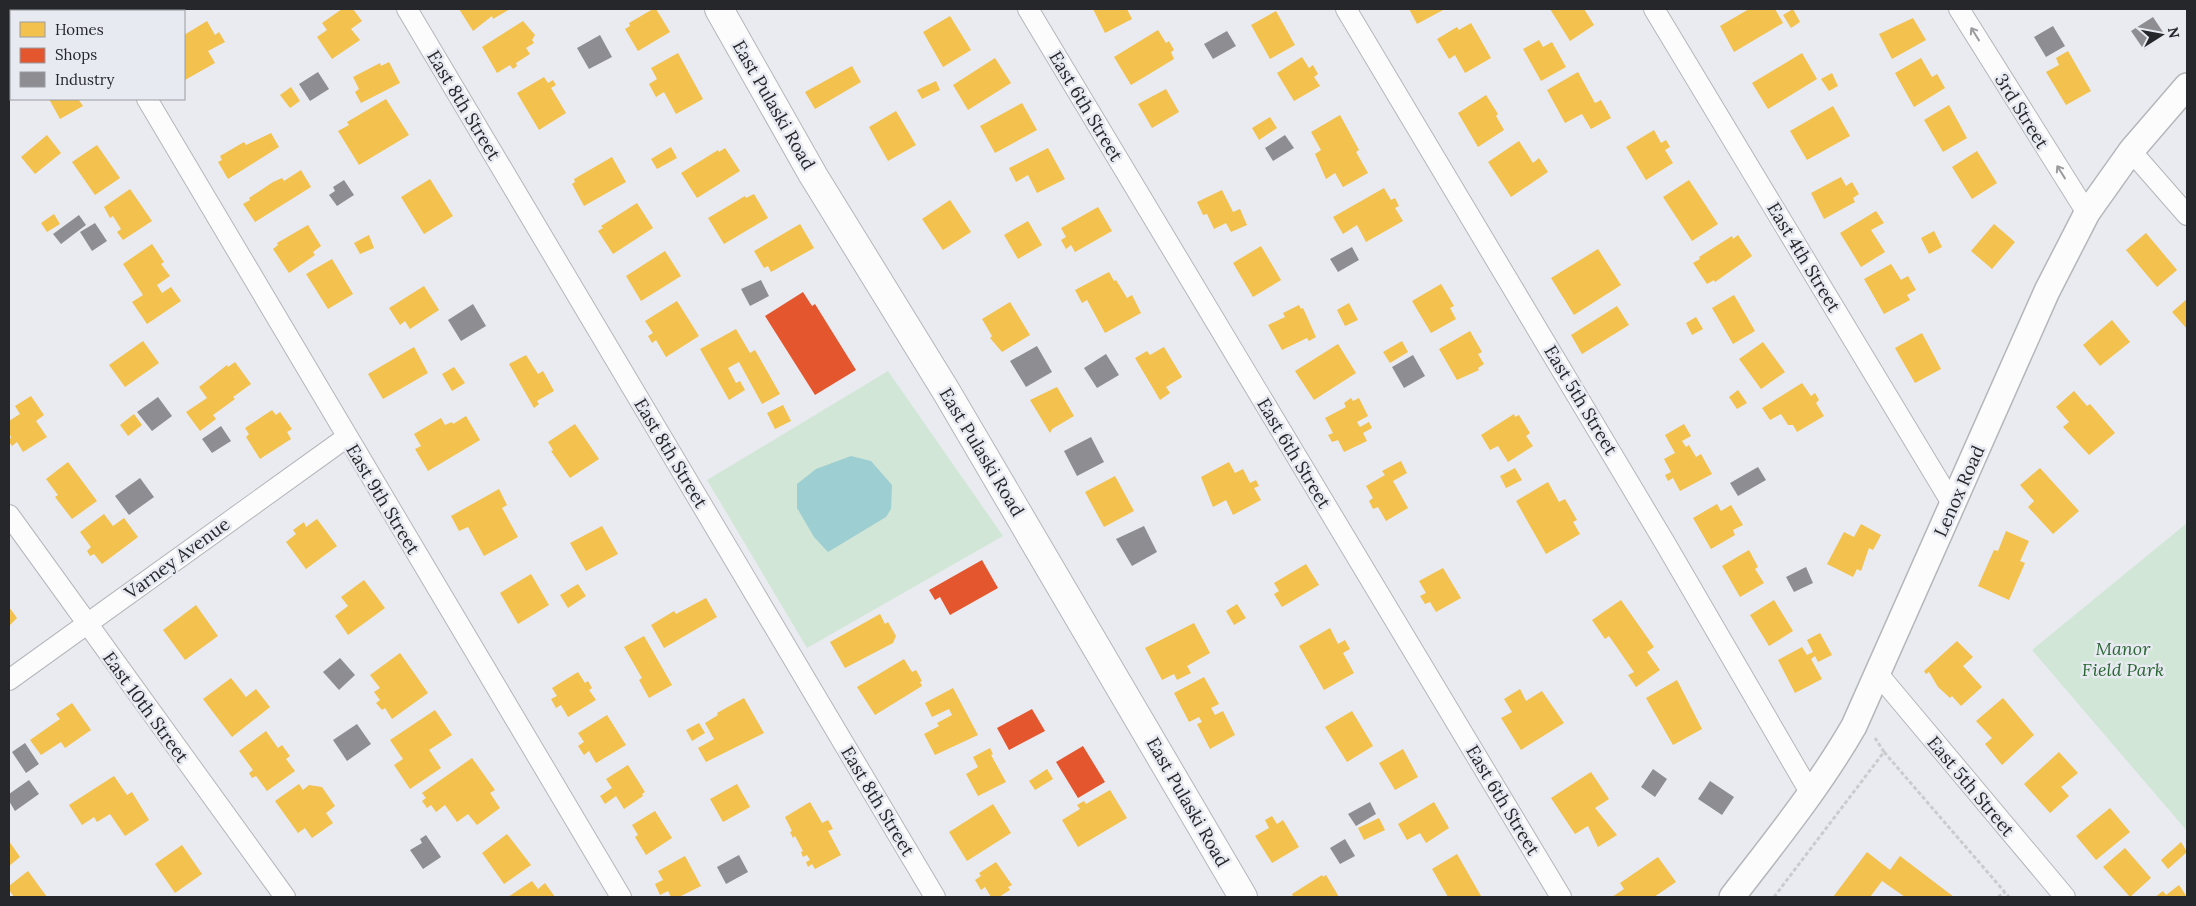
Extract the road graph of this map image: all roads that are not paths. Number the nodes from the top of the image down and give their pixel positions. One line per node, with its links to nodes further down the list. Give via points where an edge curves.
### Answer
1 (407, 9): 21 (street, East 8th Street)
2 (719, 9): 22 (main road, East Pulaski Road, via 808,166 946,391)
3 (1028, 9): 23 (street, East 6th Street)
4 (1346, 9): 18 (street, East 5th Street, via 1625,475)
5 (1654, 9): 13 (street, East 4th Street)
6 (1959, 9): 10 (street, 3rd Street, one-way to 6)
7 (2187, 86): 9 (street, Lenox Road)
8 (148, 100): 12 (street, East 9th Street)
9 (2131, 150): 10 (street, Lenox Road); 11 (street)
10 (2087, 213): 13 (street, Lenox Road, via 2047,291)
11 (2187, 215)
12 (347, 437): 15 (street, Varney Avenue); 20 (street, East 9th Street)
13 (1953, 505): 16 (street, Lenox Road)
14 (9, 515): 15 (street, East 10th Street)
15 (86, 624): 17 (street, Varney Avenue); 19 (street, East 10th Street)
16 (1878, 674): 18 (street, Lenox Road, via 1854,726); 25 (street, East 5th Street)
17 (9, 680)
18 (1811, 794): 24 (street, Lenox Road)
19 (285, 897)
20 (621, 897)
21 (935, 897)
22 (1243, 897)
23 (1562, 897)
24 (1732, 897)
25 (2065, 897)

